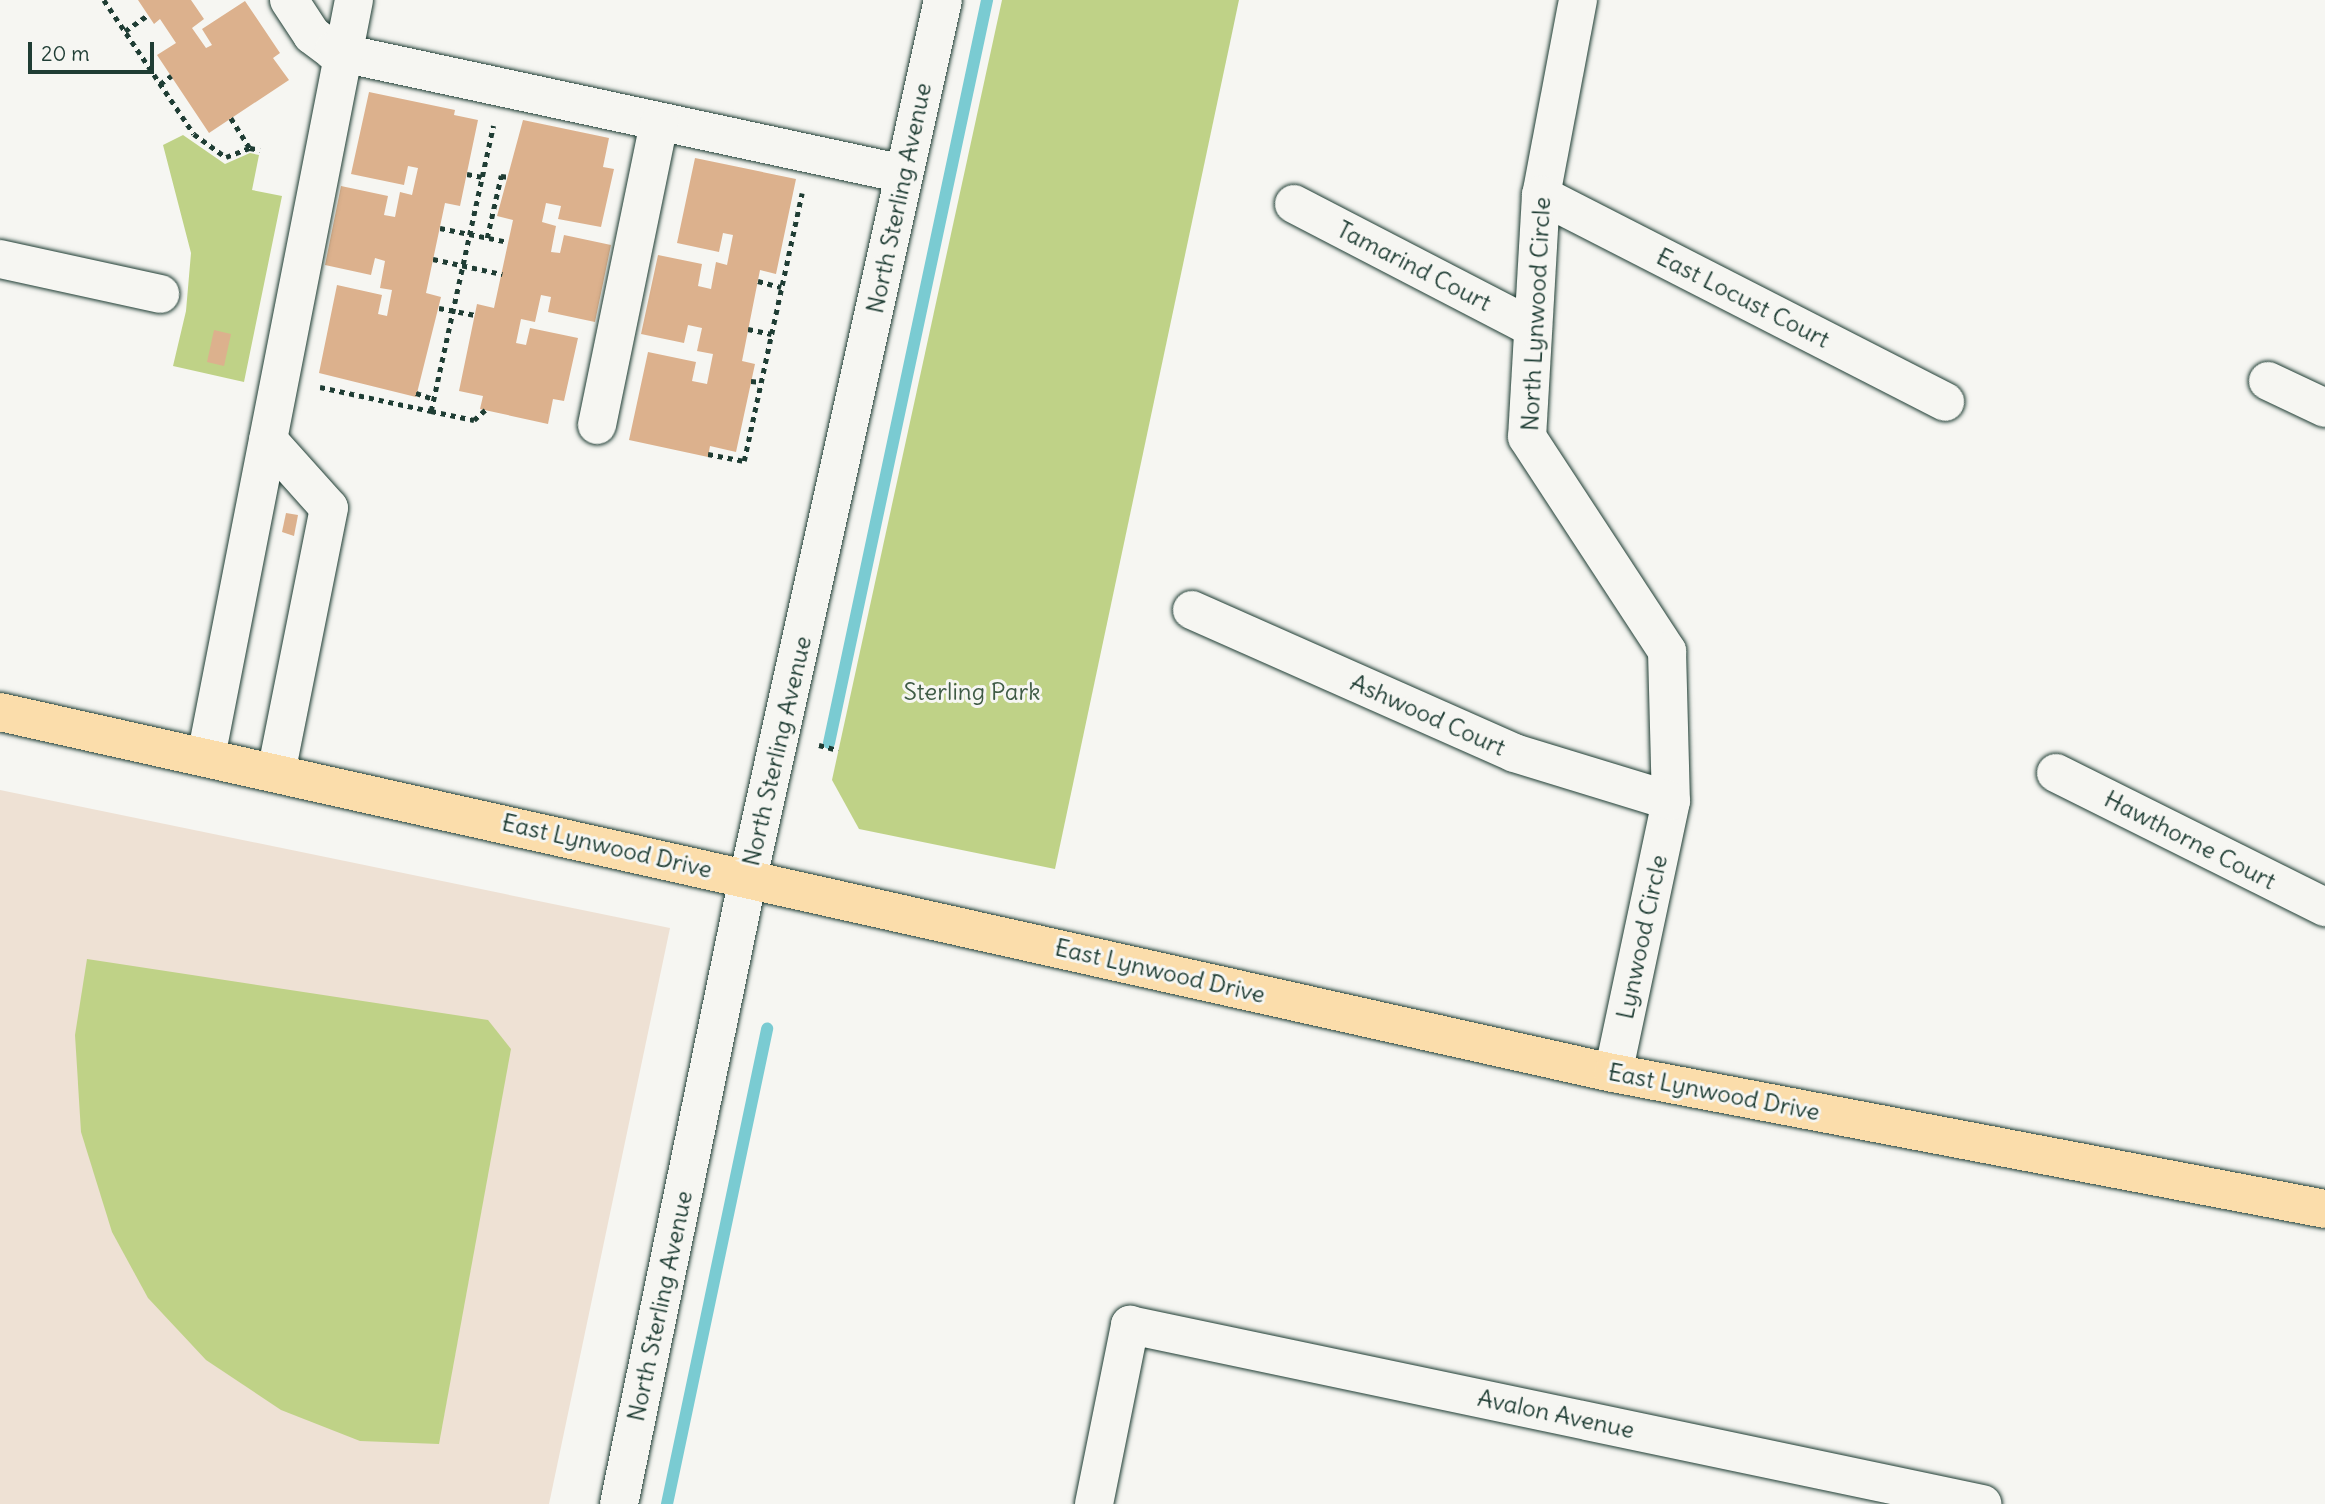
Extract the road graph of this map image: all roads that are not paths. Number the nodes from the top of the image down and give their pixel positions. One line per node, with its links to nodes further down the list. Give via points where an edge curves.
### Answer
1 (289, 0): 5 (street, via 312,35)
2 (354, 0): 5 (street)
3 (943, 0): 7 (street, North Sterling Avenue)
4 (1578, 0): 8 (street, North Lynwood Circle)
5 (344, 53): 6 (street); 17 (street, via 293,156 281,378)
6 (659, 123): 7 (street, via 809,172); 16 (street)
7 (904, 174): 24 (street, North Sterling Avenue)
8 (1541, 195): 12 (street, North Lynwood Circle); 14 (street, East Locust Court)
9 (1294, 204): 12 (street, Tamarind Court)
10 (0, 259): 11 (street)
11 (160, 294)
12 (1533, 328): 23 (street, North Lynwood Circle, via 1527,438 1667,651)
13 (2268, 381): 15 (street)
14 (1945, 402)
15 (2325, 408)
16 (597, 425)
17 (268, 440): 20 (street); 21 (street, via 329,508)
18 (1192, 610): 23 (street, Ashwood Court, via 1514,753)
19 (0, 712): 20 (main road, East Lynwood Drive)
20 (206, 757): 21 (main road, East Lynwood Drive)
21 (276, 773): 24 (main road, East Lynwood Drive)
22 (2056, 773): 25 (street, Hawthorne Court)
23 (1671, 801): 26 (street, Lynwood Circle)
24 (748, 878): 26 (main road, East Lynwood Drive); 29 (street, North Sterling Avenue)
25 (2325, 907)
26 (1613, 1073): 27 (main road, East Lynwood Drive)
27 (2325, 1209)
28 (1866, 1492): 30 (street, Avalon Avenue, via 1130,1325); 31 (street, Avalon Avenue)
29 (619, 1504)
30 (1094, 1504)
31 (1982, 1504)

